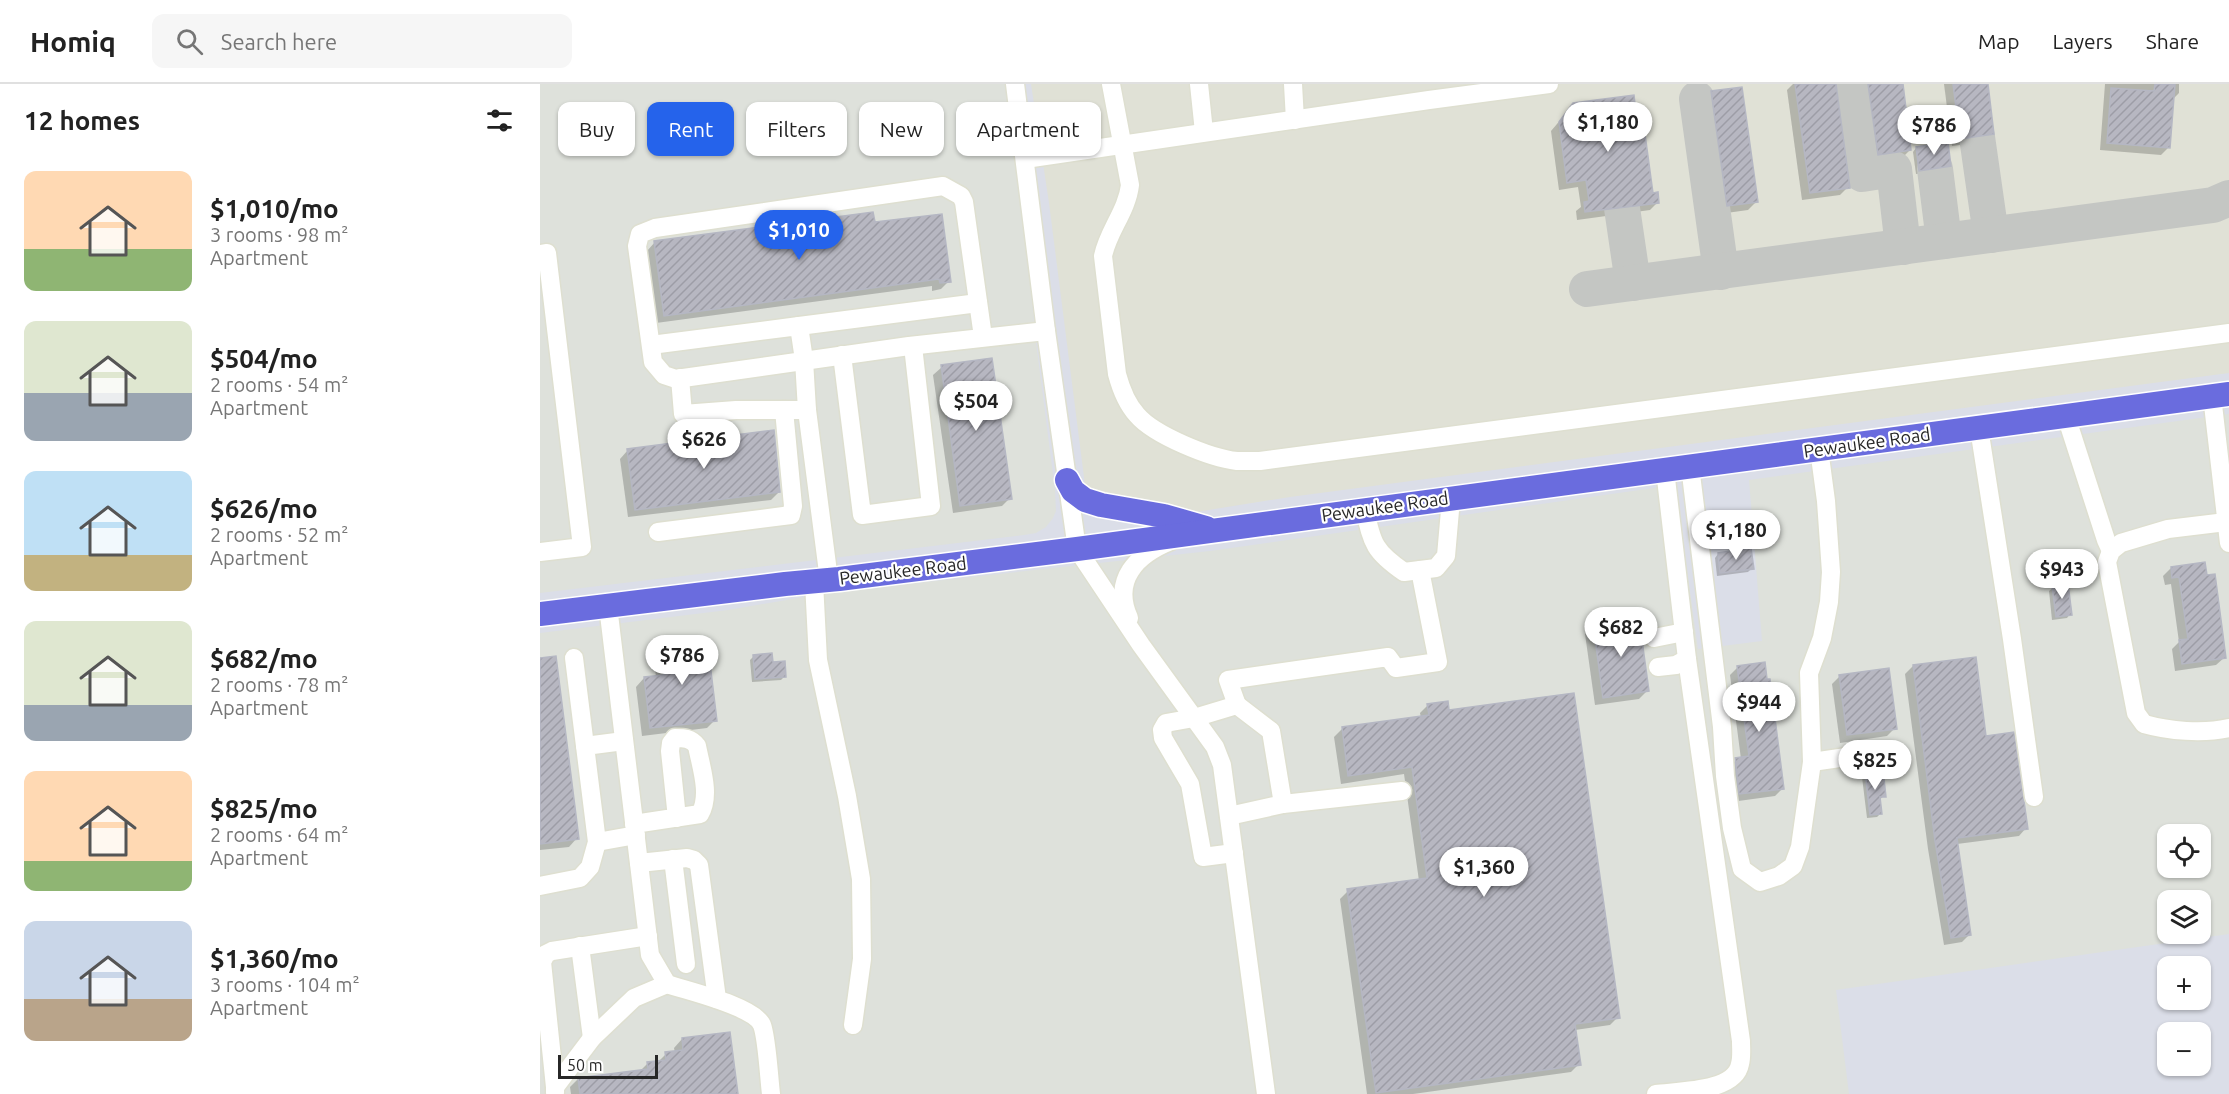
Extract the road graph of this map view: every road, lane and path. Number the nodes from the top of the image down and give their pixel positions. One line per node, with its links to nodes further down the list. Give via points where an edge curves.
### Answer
1 (1015, 84): 10 (street)
2 (1111, 84): 9 (street)
3 (1199, 84): 8 (street)
4 (1293, 84): 7 (street)
5 (1549, 84): 6 (street)
6 (1429, 92): 7 (street)
7 (1295, 120): 8 (street)
8 (1204, 132): 9 (street)
9 (1124, 144): 10 (street); 15 (street, via 1129,196 1102,256 1121,391 1150,428 1235,461)
10 (1025, 159): 14 (street)
11 (540, 254): 39 (street, via 547,253 582,547)
12 (978, 303): 13 (street); 16 (street); 17 (street, via 964,202 943,186 655,228 640,234 637,246)
13 (799, 326): 17 (street); 20 (street)
14 (1046, 331): 16 (street); 30 (street)
15 (2229, 333)
16 (983, 337): 18 (street)
17 (651, 345): 21 (street, via 653,362 664,375)
18 (913, 346): 19 (street); 19 (street, via 931,506 862,515)
19 (842, 355): 20 (street)
20 (804, 360): 21 (street); 24 (street)
21 (680, 378): 23 (street, via 683,414)
22 (2221, 395): 25 (main road, Pewaukee Road); 33 (street)
23 (784, 410): 24 (street); 34 (street, via 791,515)
24 (807, 410): 41 (street)
25 (2066, 416): 26 (main road, Pewaukee Road); 38 (street)
26 (1979, 428): 27 (main road, Pewaukee Road); 58 (street)
27 (1819, 449): 28 (main road, Pewaukee Road); 56 (street, via 1831,572 1829,602 1809,673)
28 (1690, 466): 29 (main road, Pewaukee Road); 56 (street, via 1732,828 1742,869 1760,882 1793,866 1800,847)
29 (1665, 470): 31 (main road, Pewaukee Road); 44 (street)
30 (1067, 480): 35 (main road, via 1085,500 1164,516); 37 (street)
31 (1451, 499): 32 (main road, Pewaukee Road); 40 (street, via 1446,556 1436,568)
32 (1365, 510): 35 (main road, Pewaukee Road); 40 (street, via 1370,536 1383,558 1404,572)
33 (2226, 522): 36 (street); 38 (street, via 2168,529 2121,543)
34 (658, 532)
35 (1205, 532): 37 (main road, Pewaukee Road); 46 (street, via 1155,548 1128,573 1125,609)
36 (2229, 543)
37 (1077, 549): 41 (main road, Pewaukee Road); 46 (street)
38 (2111, 551): 52 (street, via 2108,562 2136,713 2144,724 2155,727)
39 (540, 552)
40 (1420, 570): 50 (street, via 1438,662 1396,668 1388,657 1228,680)
41 (821, 581): 42 (main road, Pewaukee Road); 73 (street, via 818,660 861,879 862,959)
42 (608, 606): 43 (main road, Pewaukee Road); 53 (street)
43 (540, 614)
44 (1684, 632): 45 (street); 48 (street)
45 (1654, 638)
46 (1141, 645): 51 (street)
47 (574, 658): 54 (street)
48 (1687, 659): 49 (street); 78 (street, via 1741,1041 1740,1066 1733,1078 1714,1087)
49 (1658, 668)
50 (1237, 705): 51 (street); 59 (street, via 1271,731)
51 (1194, 718): 60 (street, via 1215,747 1222,765); 64 (street, via 1166,723 1163,738 1190,784 1203,857)
52 (2229, 728)
53 (624, 741): 54 (street); 62 (street)
54 (585, 746): 63 (street)
55 (1888, 751): 56 (street)
56 (1812, 762)
57 (1402, 790): 59 (street)
58 (2034, 797)
59 (1283, 804): 60 (street)
60 (1229, 816): 64 (street)
61 (677, 818): 62 (street)
62 (635, 829): 63 (street); 66 (street)
63 (597, 842): 67 (street, via 590,867 580,878)
64 (1234, 853): 77 (street)
65 (673, 859): 66 (street); 70 (street); 72 (street, via 687,858 699,865)
66 (639, 863): 68 (street)
67 (540, 886)
68 (648, 936): 69 (street); 71 (street, via 650,955)
69 (580, 946): 74 (street); 75 (street, via 552,951 542,962)
70 (686, 964)
71 (666, 984): 72 (street); 74 (street, via 634,998)
72 (717, 999): 76 (street, via 756,1016 763,1026)
73 (853, 1024)
74 (592, 1038): 75 (street)
75 (555, 1090)
76 (771, 1094)
77 (1266, 1094)
78 (1656, 1094)

